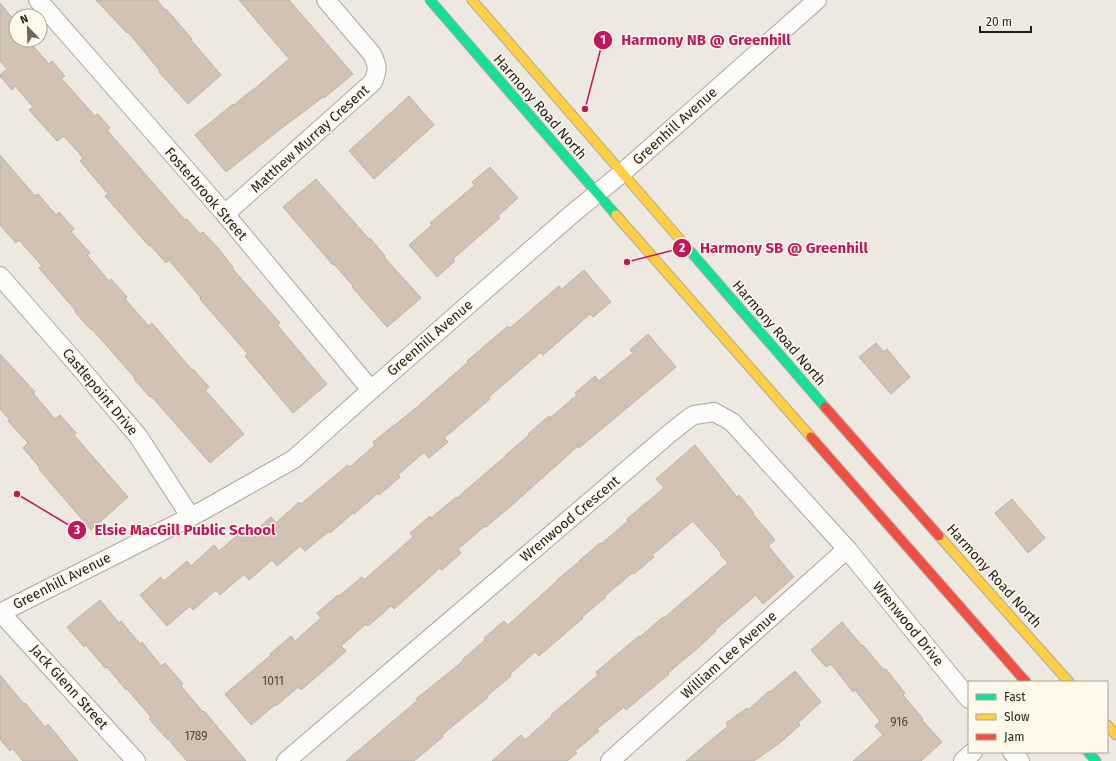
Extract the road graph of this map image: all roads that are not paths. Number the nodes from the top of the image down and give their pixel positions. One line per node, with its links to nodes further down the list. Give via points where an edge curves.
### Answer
1 (38, 0): 8 (street, Fosterbrook Street)
2 (326, 0): 8 (street, Matthew Murray Cresent, via 372,54 377,71 373,82)
3 (430, 0): 7 (main road, Harmony Road North)
4 (472, 0): 6 (main road, Harmony Road North)
5 (817, 0): 6 (street, Greenhill Avenue)
6 (622, 174): 7 (street, Greenhill Avenue); 15 (main road, Harmony Road North)
7 (596, 194): 10 (street, Greenhill Avenue); 14 (main road, Harmony Road North)
8 (225, 214): 10 (street, Fosterbrook Street)
9 (0, 276): 11 (street, Castlepoint Drive, via 138,436)
10 (371, 390): 11 (street, Greenhill Avenue, via 294,459)
11 (190, 516): 13 (street, Greenhill Avenue)
12 (847, 549): 16 (street, Wrenwood Drive); 23 (street, Wrenwood Crescent, via 732,422 714,412 694,415); 24 (street, William Lee Avenue)
13 (1, 613): 22 (street, Jack Glenn Street)
14 (1025, 681)
15 (1068, 681)
16 (968, 698)
17 (1108, 726): 18 (main road)
18 (1116, 735)
19 (972, 753): 25 (street)
20 (1013, 753): 26 (street)
21 (1089, 753): 27 (main road)
22 (136, 761)
23 (286, 761)
24 (610, 761)
25 (963, 761)
26 (1020, 761)
27 (1096, 761)

